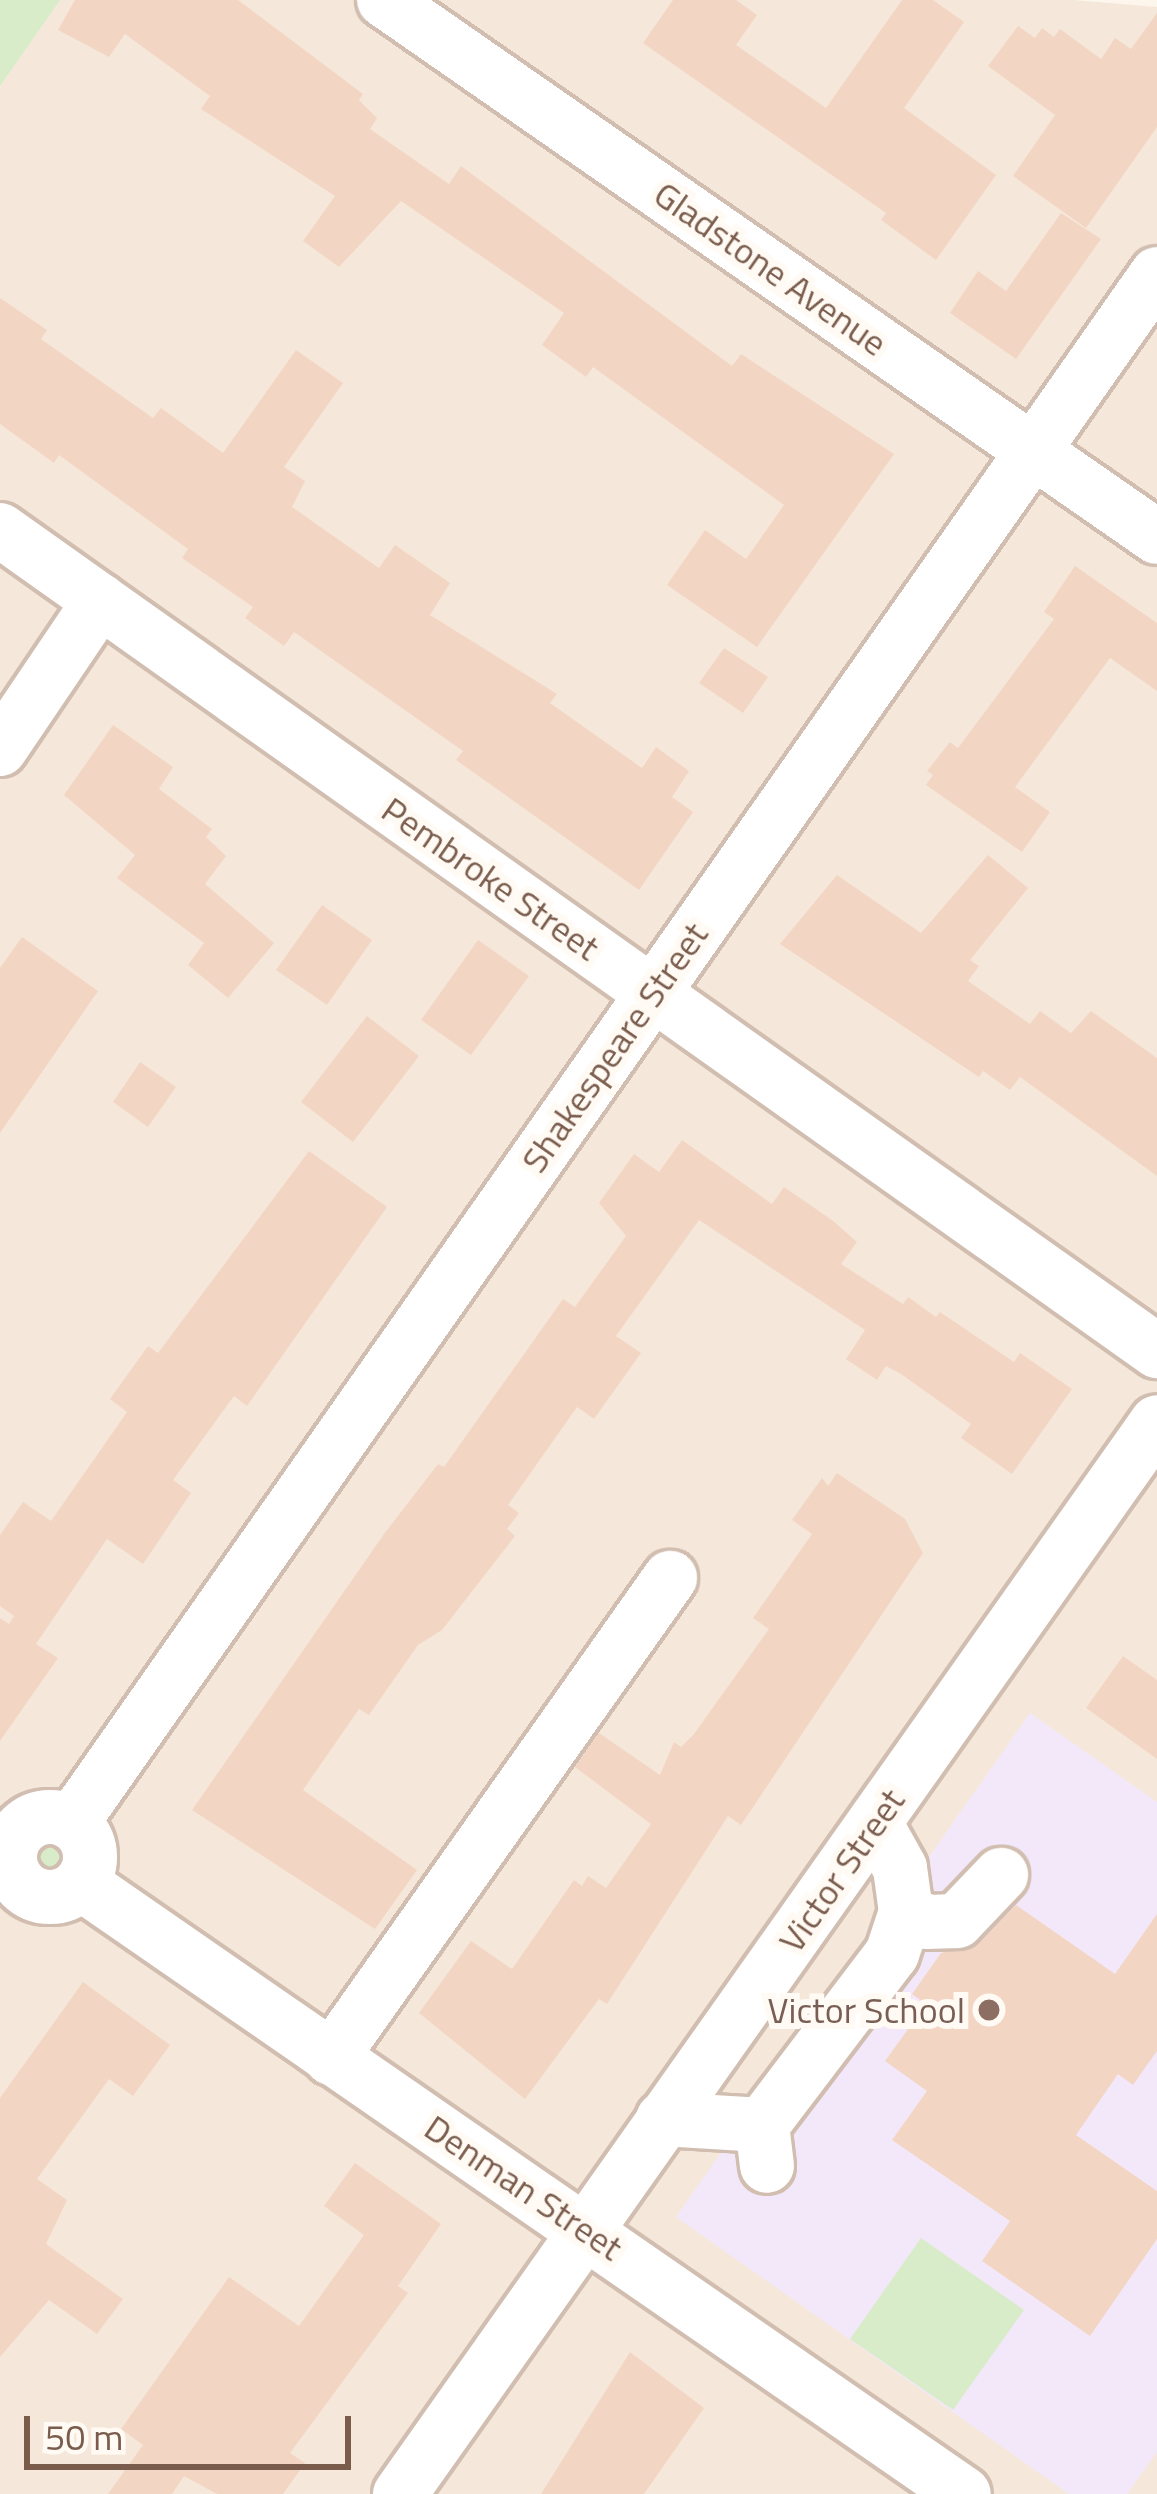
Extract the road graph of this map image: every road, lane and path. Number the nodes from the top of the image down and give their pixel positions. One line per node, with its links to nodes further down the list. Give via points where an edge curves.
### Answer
1 (384, 0): 3 (street, Gladstone Avenue)
2 (1157, 274): 3 (street, Shakespeare Street)
3 (1036, 452): 5 (street, Gladstone Avenue); 8 (street, Shakespeare Street)
4 (0, 530): 6 (street, Pembroke Street)
5 (1157, 537)
6 (100, 601): 7 (street); 8 (street, Pembroke Street)
7 (0, 749)
8 (652, 992): 9 (street, Pembroke Street); 12 (street, Shakespeare Street)
9 (1157, 1351)
10 (1157, 1422): 13 (street, Victor Street)
11 (670, 1578): 19 (street)
12 (73, 1821): 14 (street, via 40,1816); 16 (street, via 92,1850)
13 (875, 1823): 18 (street, via 900,1868); 20 (street, Victor Street)
14 (7, 1831): 17 (street)
15 (1001, 1875): 18 (street, via 958,1921 927,1922)
16 (82, 1884): 17 (street); 19 (street, Denman Street)
17 (13, 1908)
18 (906, 1912): 20 (street, via 892,1954 765,2145)
19 (331, 2058): 21 (street, Denman Street)
20 (663, 2119): 21 (street, Victor Street)
21 (587, 2228): 22 (street, Victor Street); 23 (street, Denman Street)
22 (400, 2494)
23 (964, 2494)

